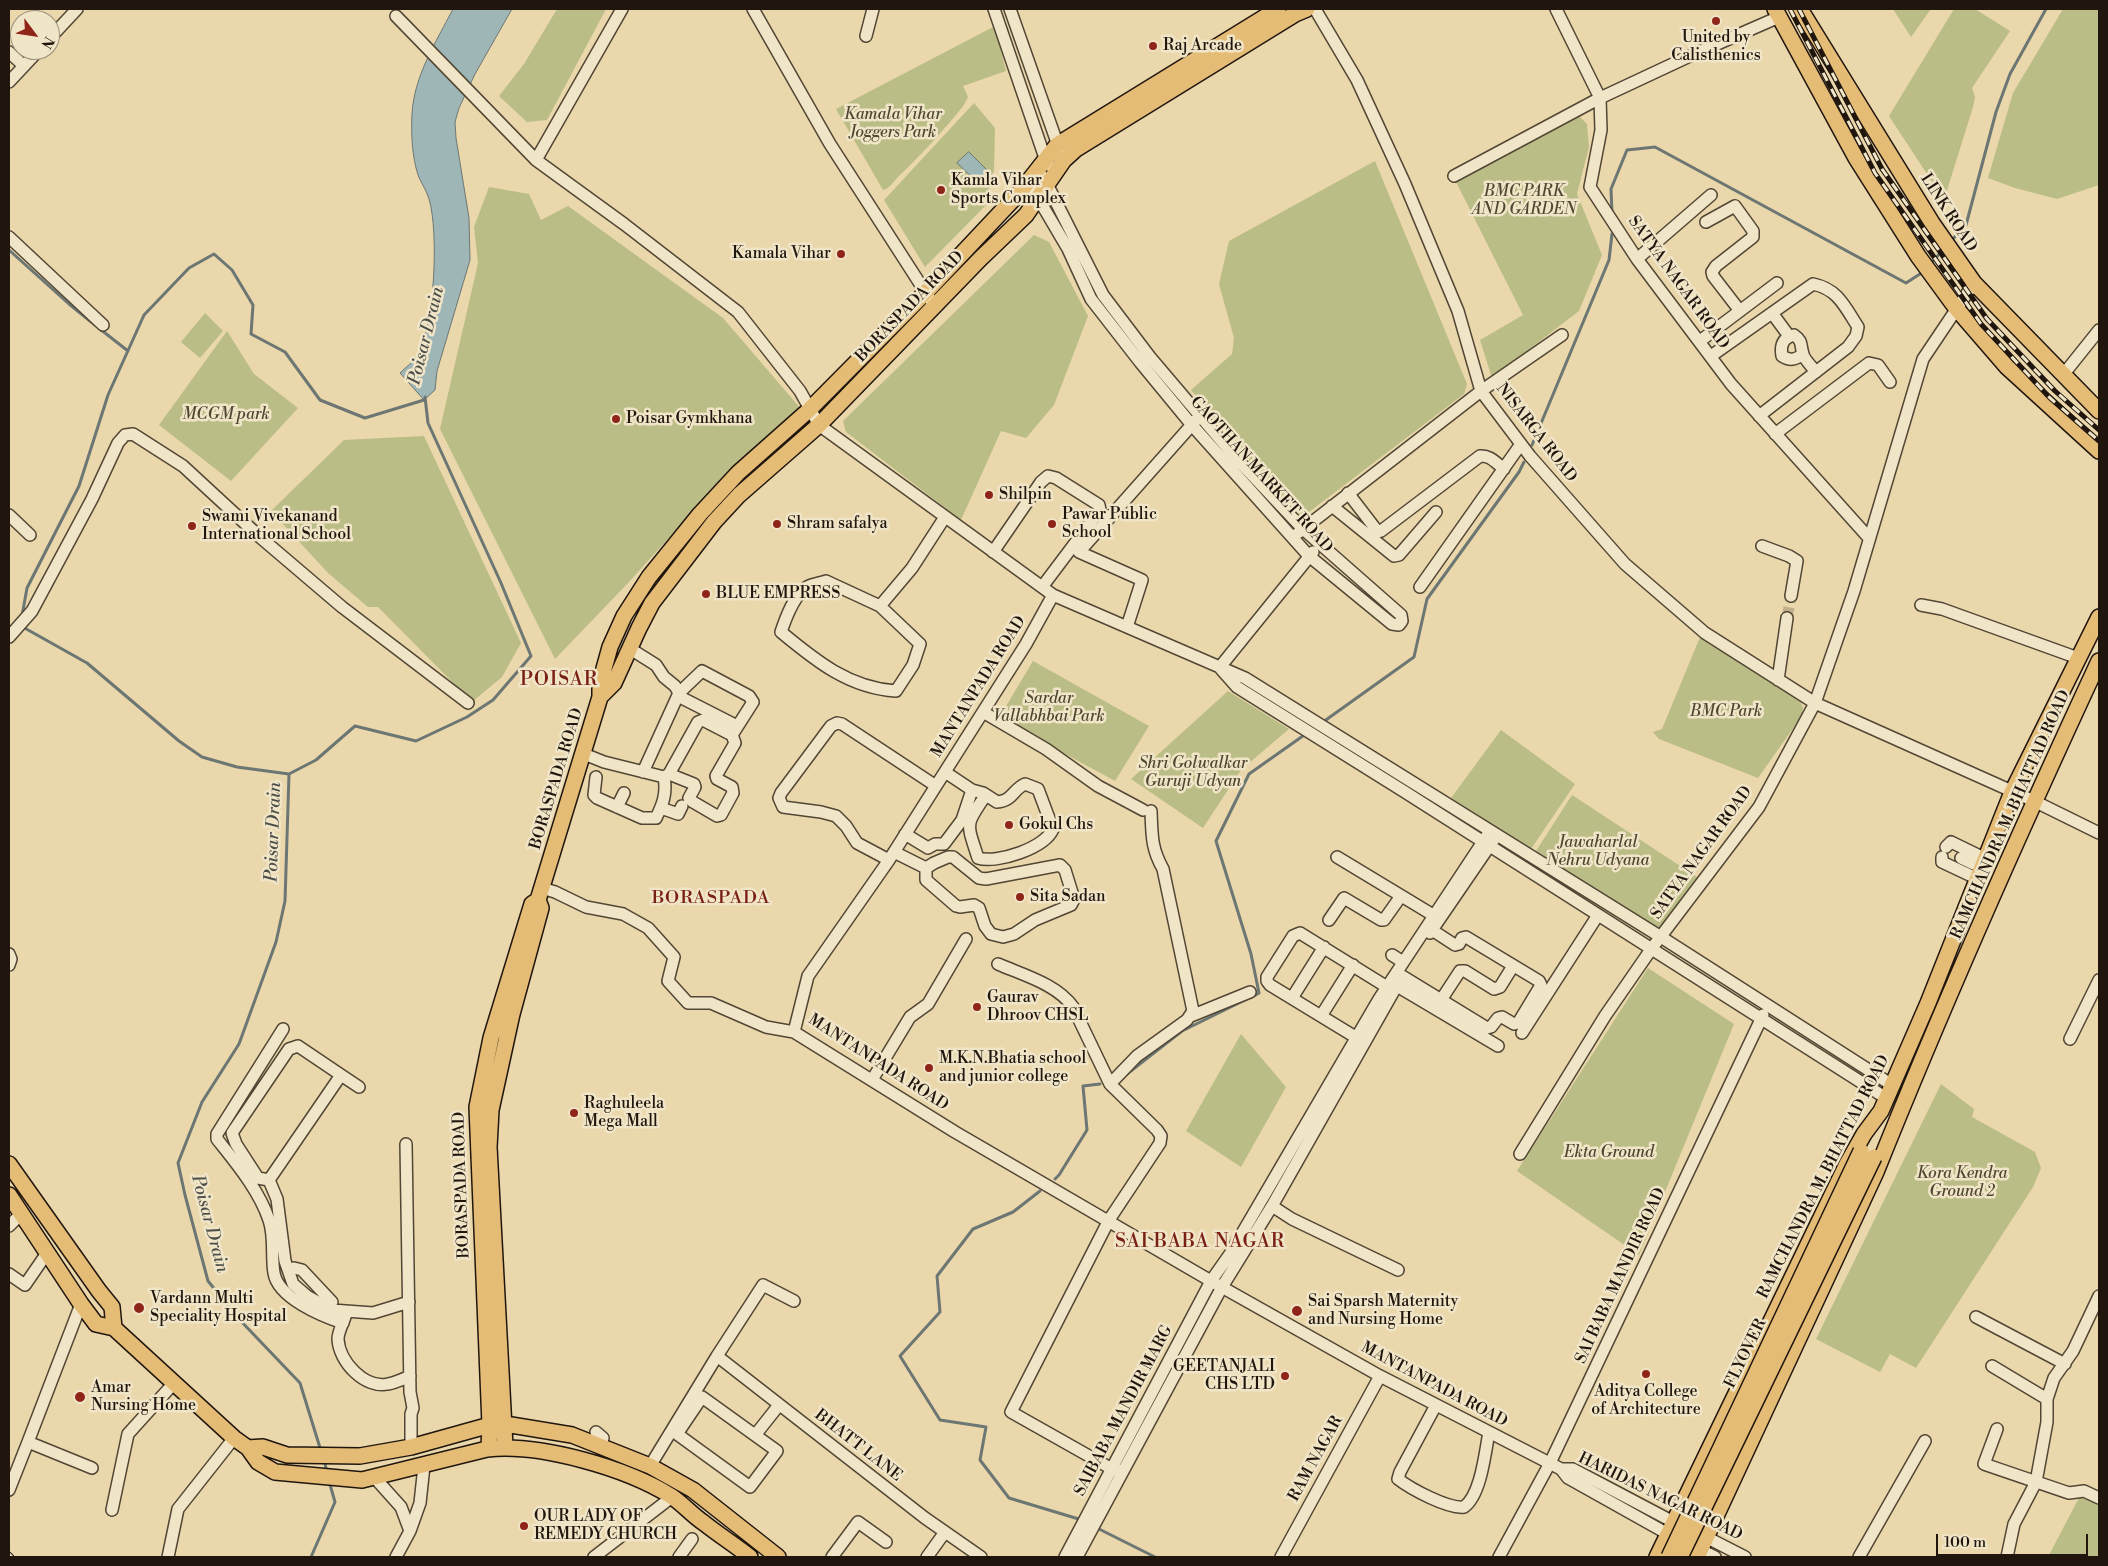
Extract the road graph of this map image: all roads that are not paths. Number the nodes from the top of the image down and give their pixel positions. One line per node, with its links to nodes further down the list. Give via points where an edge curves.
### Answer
1 (77, 9): 14 (street)
2 (622, 9): 22 (street)
3 (753, 9): 36 (street, via 830,144)
4 (873, 9): 15 (street)
5 (1278, 9): 21 (main road, BORASPADA ROAD)
6 (1315, 9): 51 (street, NISARGA ROAD, via 1357,80 1405,184 1458,311)
7 (1556, 9): 20 (street, SATYA NAGAR ROAD)
8 (1800, 9): 35 (main road, LINK ROAD, via 1932,223)
9 (1010, 10): 11 (street); 21 (street)
10 (1298, 11): 23 (main road, BORASPADA ROAD, via 1076,149)
11 (995, 13): 24 (street, GAOTHAN MARKET ROAD)
12 (1777, 13): 20 (street); 38 (main road, via 1856,158)
13 (396, 16): 22 (street)
14 (60, 27)
15 (866, 36)
16 (9, 52): 18 (street)
17 (30, 60): 18 (street)
18 (24, 66): 19 (street)
19 (9, 82)
20 (1600, 98): 25 (street); 33 (street, SATYA NAGAR ROAD, via 1601,130 1590,187)
21 (1057, 145): 23 (street); 24 (main road, BORASPADA ROAD)
22 (536, 160): 52 (street, via 738,312 800,391)
23 (1064, 160): 26 (main road, BORASPADA ROAD)
24 (1041, 164): 26 (street, GAOTHAN MARKET ROAD); 27 (main road, BORASPADA ROAD)
25 (1454, 176)
26 (1051, 179): 29 (main road, BORASPADA ROAD); 32 (street, GAOTHAN MARKET ROAD)
27 (1028, 181): 29 (street, GAOTHAN MARKET ROAD); 36 (main road, BORASPADA ROAD)
28 (1711, 195): 33 (street)
29 (1038, 197): 32 (street, GAOTHAN MARKET ROAD); 37 (main road, BORASPADA ROAD, via 1026,215)
30 (1706, 222): 39 (street, via 1735,206 1753,231 1753,237 1712,272)
31 (9, 237): 41 (street)
32 (1076, 256): 55 (street, GAOTHAN MARKET ROAD, via 1120,326)
33 (1637, 259): 45 (street, SATYA NAGAR ROAD)
34 (1777, 283): 39 (street)
35 (1974, 283): 38 (street, SATYA NAGAR ROAD); 49 (main road, LINK ROAD)
36 (926, 292): 37 (street); 52 (main road, BORASPADA ROAD)
37 (935, 307): 56 (main road, BORASPADA ROAD)
38 (1956, 308): 59 (main road, via 2008,367); 69 (street, SATYA NAGAR ROAD, via 1923,358)
39 (1740, 311): 45 (street)
40 (1772, 313): 44 (street); 47 (street); 48 (street, via 1814,284 1834,292 1858,327 1856,336)
41 (103, 325)
42 (2099, 330): 49 (street)
43 (1562, 335): 51 (street)
44 (1789, 336): 46 (street, via 1800,339); 46 (street, via 1780,348 1782,356 1796,359)
45 (1700, 341): 47 (street, SATYA NAGAR ROAD)
46 (1802, 354): 48 (street)
47 (1711, 356): 54 (street, SATYA NAGAR ROAD)
48 (1816, 372): 54 (street)
49 (2063, 375): 53 (main road, LINK ROAD)
50 (1890, 382): 57 (street, via 1878,365 1870,363)
51 (1481, 391): 58 (street, NISARGA ROAD); 61 (street)
52 (809, 410): 56 (street); 76 (main road, BORASPADA ROAD, via 738,473 700,514)
53 (2099, 411)
54 (1759, 416): 57 (street, SATYA NAGAR ROAD)
55 (1196, 420): 66 (street, GAOTHAN MARKET ROAD); 68 (street, GAOTHAN MARKET ROAD); 84 (street, via 1080,552 1142,580)
56 (819, 425): 65 (street); 79 (main road, BORASPADA ROAD, via 714,522)
57 (1775, 434): 69 (street, SATYA NAGAR ROAD)
58 (1521, 444): 60 (street); 90 (street, NISARGA ROAD, via 1625,564 1704,633)
59 (2099, 451)
60 (1504, 469): 61 (street, via 1491,458 1480,456 1378,532); 75 (street)
61 (1348, 493): 62 (street)
62 (1332, 506): 63 (street, via 1394,556 1399,555); 66 (street)
63 (1436, 512)
64 (9, 515): 67 (street)
65 (945, 517): 72 (street); 81 (street, via 912,568)
66 (1302, 528): 68 (street); 70 (street, GAOTHAN MARKET ROAD)
67 (30, 535)
68 (1293, 538): 73 (street, GAOTHAN MARKET ROAD)
69 (1869, 538): 94 (street, SATYA NAGAR ROAD)
70 (1320, 544): 73 (street); 73 (street, GAOTHAN MARKET ROAD, via 1401,615 1399,625 1392,624)
71 (1762, 546): 78 (street, via 1797,561)
72 (993, 552): 74 (street); 74 (street, via 1048,476 1099,505 1100,510)
73 (1309, 556): 89 (street)
74 (1042, 587): 77 (street)
75 (1420, 587)
76 (641, 589): 79 (main road); 92 (main road, BORASPADA ROAD, via 610,647 600,683)
77 (1053, 595): 84 (street); 95 (street, MANTANPADA ROAD)
78 (1791, 596)
79 (656, 599): 86 (main road, BORASPADA ROAD)
80 (1921, 605): 87 (street, via 1942,609)
81 (880, 606): 81 (street, via 826,581 807,587 795,601 781,632 836,674 877,690 896,691 913,665 920,644)
82 (2099, 617): 87 (main road, RAMCHANDRA M. BHATTAD ROAD)
83 (1787, 618): 90 (street)
84 (1127, 627): 89 (street)
85 (11, 631): 93 (street, via 32,611 118,443 125,435 133,434 183,466 342,607)
86 (629, 648): 91 (street, via 656,665); 92 (main road, BORASPADA ROAD, via 614,683)
87 (2078, 658): 104 (main road, RAMCHANDRA M. BHATTAD ROAD)
88 (2099, 660): 107 (main road, RAMCHANDRA M. BHATTAD ROAD)
89 (1220, 667): 111 (street, via 1245,678); 114 (street, via 1237,688)
90 (1778, 680): 94 (street, NISARGA ROAD)
91 (679, 693): 96 (street, via 682,698); 96 (street, via 702,671 749,696 753,702); 98 (street)
92 (600, 697): 97 (main road, BORASPADA ROAD)
93 (468, 703)
94 (1815, 703): 104 (street, NISARGA ROAD); 127 (street, SATYA NAGAR ROAD, via 1759,807)
95 (983, 712): 99 (street, MANTANPADA ROAD); 142 (street, via 1046,749 1098,786 1147,811 1192,1004)
96 (735, 730): 100 (street, via 703,720 698,722); 100 (street, via 735,743 716,776 732,787 733,793 721,815 717,816 690,798 694,784)
97 (584, 754): 98 (street); 121 (main road, BORASPADA ROAD)
98 (643, 772): 100 (street)
99 (945, 772): 102 (street, MANTANPADA ROAD); 103 (street)
100 (666, 776): 110 (street)
101 (596, 777): 109 (street, via 594,795)
102 (936, 786): 113 (street, MANTANPADA ROAD); 115 (street, via 837,723 831,726 781,793 779,798 783,807 836,816 857,843)
103 (972, 790): 106 (street); 113 (street, via 962,820 944,844 928,848)
104 (2012, 792): 107 (street, NISARGA ROAD); 120 (main road, RAMCHANDRA M. BHATTAD ROAD)
105 (624, 793): 109 (street)
106 (986, 795): 106 (street, via 994,801 1004,801 1025,784 1038,789 1053,829 1050,836 1036,846 1008,856 986,861 978,858 969,822)
107 (2034, 801): 112 (street, NISARGA ROAD); 156 (main road, RAMCHANDRA M. BHATTAD ROAD)
108 (682, 806): 110 (street, via 678,814)
109 (617, 807): 110 (street, via 649,819 656,818)
110 (661, 808)
111 (1493, 833): 114 (street); 127 (street)
112 (2099, 833)
113 (905, 834): 115 (street, MANTANPADA ROAD)
114 (1486, 844): 123 (street); 124 (street); 126 (street)
115 (893, 853): 118 (street, via 915,859); 146 (street, MANTANPADA ROAD, via 808,976)
116 (1963, 853): 119 (street); 119 (street, via 1951,842 1944,852 1942,862); 120 (street)
117 (1337, 857): 122 (street)
118 (922, 866): 118 (street, via 926,880 956,906 974,905 979,908 991,934 1003,937 1071,905 1074,898 1065,870 1060,865 986,879 979,878 953,857)
119 (1955, 869): 120 (street)
120 (1982, 869): 155 (main road, RAMCHANDRA M. BHATTAD ROAD)
121 (540, 894): 146 (street, via 555,892 586,907 623,914 648,928 674,957 668,981 688,1003 711,1003 766,1027); 191 (main road, BORASPADA ROAD, via 541,908 490,1110 491,1189); 192 (main road, BORASPADA ROAD, via 532,904 503,996 477,1107)
122 (1401, 896): 123 (street); 125 (street, via 1384,920 1344,898)
123 (1431, 914): 137 (street, via 1398,959)
124 (1598, 915): 130 (street); 147 (street)
125 (1329, 920)
126 (1432, 930): 135 (street, via 1455,944 1466,937); 137 (street)
127 (1661, 937): 130 (street, SATYA NAGAR ROAD); 141 (street)
128 (966, 939): 152 (street, via 928,1004 910,1017)
129 (1324, 947): 134 (street); 139 (street); 139 (street, via 1304,934 1293,936 1271,970 1266,981)
130 (1652, 948): 144 (street); 158 (street, SATYA NAGAR ROAD, via 1605,1016)
131 (9, 954): 133 (street)
132 (998, 964): 153 (street, via 1066,997)
133 (9, 965)
134 (1353, 965): 137 (street); 143 (street)
135 (1513, 966): 140 (street, via 1500,987 1494,989 1460,970); 140 (street, via 1539,981 1541,986 1514,1024 1498,1018 1487,1028)
136 (2099, 980): 149 (street)
137 (1395, 983): 140 (street); 148 (street, SAIBABA MANDIR MARG); 150 (street); 163 (street, SAIBABA MANDIR MARG)
138 (1250, 992): 142 (street)
139 (1292, 998): 143 (street)
140 (1441, 1000)
141 (1767, 1006): 144 (street, SAI BABA MANDIR ROAD); 155 (street)
142 (1191, 1016): 153 (street, via 1137,1056)
143 (1321, 1016): 148 (street)
144 (1761, 1020): 155 (street); 205 (street, SAI BABA MANDIR ROAD)
145 (283, 1029): 180 (street, via 217,1134 217,1139 264,1208 272,1234 274,1275 283,1290 319,1314)
146 (794, 1032): 152 (street, MANTANPADA ROAD)
147 (1522, 1033)
148 (1357, 1038): 171 (street, SAIBABA MANDIR MARG, via 1230,1254)
149 (2070, 1039)
150 (1498, 1046)
151 (341, 1075): 154 (street); 161 (street); 161 (street, via 298,1046 290,1049 232,1133 258,1178)
152 (872, 1080): 165 (street, MANTANPADA ROAD, via 955,1132)
153 (1110, 1084): 165 (street, via 1162,1136)
154 (359, 1087)
155 (1886, 1098): 159 (main road, FLYOVER); 217 (main road, RAMCHANDRA M. BHATTAD ROAD, via 1847,1164)
156 (1896, 1118): 159 (main road, FLYOVER); 220 (main road, RAMCHANDRA M. BHATTAD ROAD, via 1872,1181)
157 (406, 1144): 176 (street)
158 (1520, 1154)
159 (1868, 1154): 238 (main road, FLYOVER, bridge); 239 (main road, FLYOVER, bridge)
160 (9, 1164): 181 (main road, via 112,1307)
161 (269, 1180): 169 (street, via 277,1199)
162 (9, 1195): 164 (main road)
163 (1272, 1206): 168 (street, via 1292,1219); 172 (street, SAIBABA MANDIR MARG)
164 (21, 1214): 166 (street); 167 (main road)
165 (1109, 1220): 171 (street, MANTANPADA ROAD); 209 (street, via 1011,1412)
166 (9, 1226)
167 (47, 1253): 170 (street, via 25,1285); 177 (main road)
168 (1398, 1270)
169 (289, 1272): 175 (street, via 294,1268 302,1270); 178 (street, via 293,1284 307,1296 332,1310)
170 (9, 1274)
171 (1211, 1280): 172 (street, MANTANPADA ROAD); 209 (street, SAIBABA MANDIR MARG)
172 (1222, 1287): 186 (street, MANTANPADA ROAD); 209 (street, SAIBABA MANDIR MARG)
173 (2099, 1296): 183 (street)
174 (794, 1301): 182 (street, via 763,1285)
175 (332, 1302)
176 (409, 1302): 178 (street, via 373,1312); 185 (street)
177 (81, 1304): 181 (main road, via 96,1324); 199 (street)
178 (348, 1310): 180 (street)
179 (1976, 1317): 183 (street)
180 (343, 1323): 185 (street, via 338,1338 341,1351 359,1376 368,1382 388,1385)
181 (114, 1328): 187 (main road)
182 (717, 1356): 189 (street, BHATT LANE); 207 (street)
183 (2065, 1364): 188 (street, via 2054,1378)
184 (1992, 1366): 188 (street)
185 (410, 1376): 201 (street, via 413,1398)
186 (1380, 1376): 190 (street, MANTANPADA ROAD); 235 (street, RAM NAGAR)
187 (174, 1383): 197 (main road); 215 (street, via 128,1434)
188 (2047, 1399): 211 (street)
189 (779, 1405): 195 (street); 219 (street, BHATT LANE)
190 (1433, 1410): 196 (street, MANTANPADA ROAD); 196 (street, via 1400,1472 1398,1479 1405,1485 1450,1505 1464,1507 1476,1491)
191 (505, 1424): 192 (main road); 200 (main road, BORASPADA ROAD); 202 (main road, via 572,1436)
192 (490, 1426): 201 (main road); 204 (main road, BORASPADA ROAD)
193 (1997, 1429): 211 (street, via 1984,1464)
194 (596, 1432): 202 (street, via 602,1436)
195 (756, 1434): 195 (street, via 777,1451 750,1487 676,1434 702,1398)
196 (1488, 1437): 205 (street, MANTANPADA ROAD)
197 (234, 1438): 203 (main road); 225 (street, via 178,1509)
198 (1925, 1441): 242 (street)
199 (28, 1442): 208 (street); 212 (street)
200 (505, 1446): 204 (main road); 213 (main road, via 597,1464 640,1480)
201 (411, 1447): 203 (main road, via 360,1456 287,1455 263,1447)
202 (601, 1447): 207 (main road)
203 (248, 1448): 210 (main road, via 258,1462 275,1472)
204 (487, 1449): 206 (main road)
205 (1550, 1463): 217 (street, HARIDAS NAGAR ROAD, via 1568,1478); 236 (street, SAI BABA MANDIR ROAD)
206 (424, 1466): 210 (main road); 218 (street, via 420,1503)
207 (650, 1466): 230 (main road, via 693,1490)
208 (92, 1468)
209 (1118, 1470): 216 (street, SAIBABA MANDIR MARG)
210 (369, 1479): 218 (street, via 401,1507)
211 (2036, 1482): 214 (street, via 2069,1493 2084,1491); 243 (street, via 2014,1524)
212 (9, 1490)
213 (672, 1497): 227 (street); 229 (main road)
214 (2099, 1498)
215 (112, 1510)
216 (1089, 1524): 233 (street, SAIBABA MANDIR MARG); 234 (street, SAIBABA MANDIR MARG)
217 (1670, 1528): 220 (street, HARIDAS NAGAR ROAD); 223 (street, HARIDAS NAGAR ROAD); 237 (main road, RAMCHANDRA M. BHATTAD ROAD)
218 (410, 1531): 226 (street)
219 (945, 1532): 231 (street); 232 (street, BHATT LANE)
220 (1707, 1537): 223 (main road, RAMCHANDRA M. BHATTAD ROAD); 241 (street, HARIDAS NAGAR ROAD)
221 (692, 1539): 228 (street)
222 (886, 1542): 224 (street, via 858,1522)
223 (1698, 1554): 240 (street, HARIDAS NAGAR ROAD)
224 (834, 1556)
225 (168, 1557)
226 (396, 1557)
227 (594, 1557)
228 (679, 1557)
229 (750, 1557)
230 (778, 1557)
231 (927, 1557)
232 (981, 1557)
233 (1065, 1557)
234 (1077, 1557)
235 (1281, 1557)
236 (1499, 1557)
237 (1657, 1557)
238 (1669, 1557)
239 (1680, 1557)
240 (1715, 1557)
241 (1745, 1557)
242 (1859, 1557)
243 (2007, 1557)

